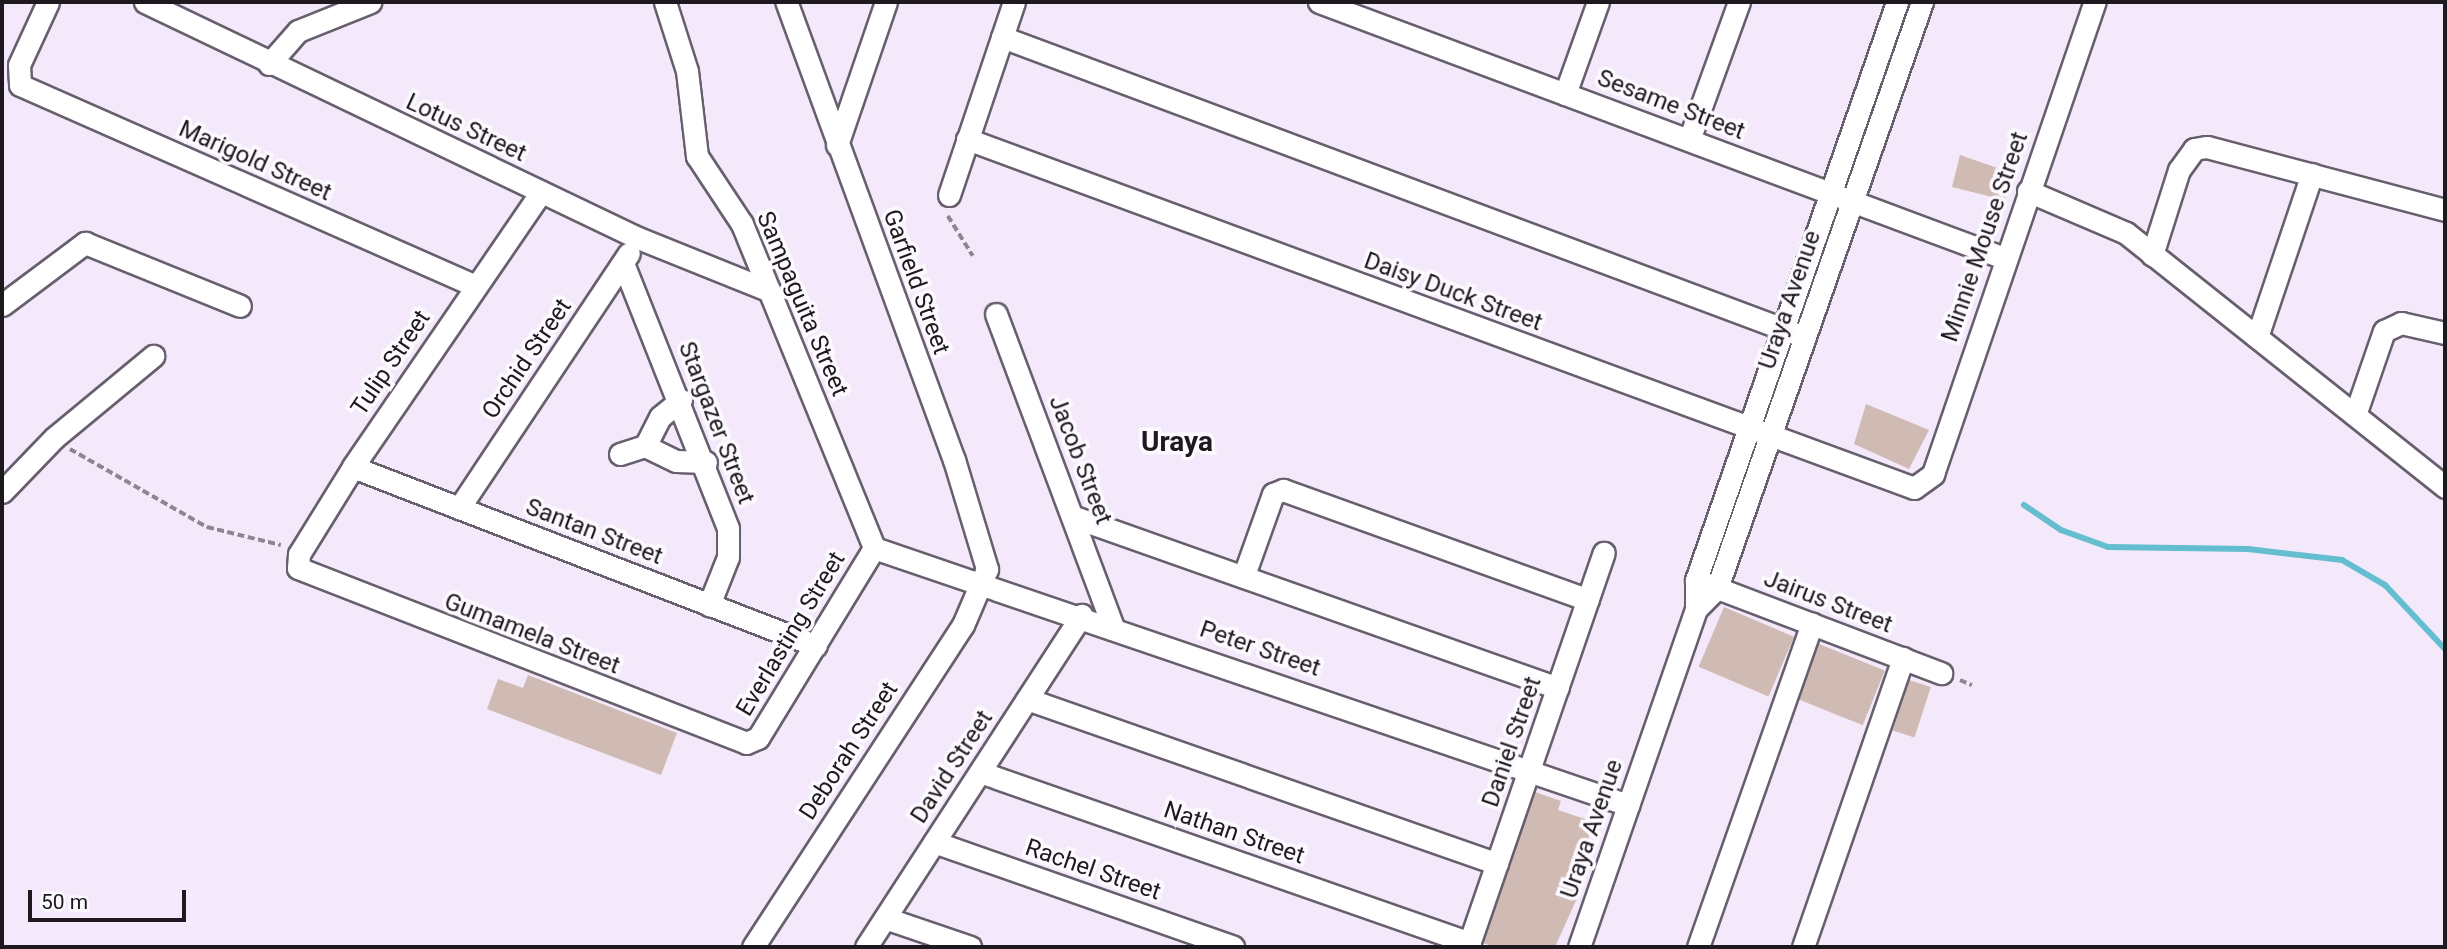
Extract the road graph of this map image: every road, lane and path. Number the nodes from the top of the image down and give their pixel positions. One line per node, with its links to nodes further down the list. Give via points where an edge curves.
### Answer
1 (48, 2): 33 (street, Marigold Street, via 17,79 27,89)
2 (145, 2): 16 (street, Lotus Street)
3 (370, 2): 16 (street, via 298,32)
4 (665, 2): 34 (street, Sampaguita Street, via 687,71 697,156 742,224)
5 (786, 2): 20 (street, Garfield Street)
6 (886, 2): 20 (street)
7 (1014, 2): 15 (street)
8 (1319, 2): 17 (street, Sesame Street)
9 (1598, 2): 17 (street)
10 (1739, 2): 19 (street)
11 (1922, 2): 14 (street, Uraya Avenue)
12 (2095, 2): 22 (street, Minnie Mouse Street)
13 (1894, 11): 14 (street); 24 (street, Uraya Avenue)
14 (1912, 28): 26 (street, Uraya Avenue)
15 (1002, 37): 18 (street); 38 (street)
16 (269, 64): 23 (street, Lotus Street)
17 (1565, 94): 19 (street, Sesame Street)
18 (967, 139): 25 (street); 45 (street, Daisy Duck Street)
19 (1689, 140): 24 (street, Sesame Street)
20 (837, 145): 62 (street, Garfield Street, via 985,549)
21 (2312, 174): 27 (street); 29 (street, via 2217,148 2194,149 2179,170); 41 (street)
22 (2028, 191): 29 (street, via 2111,224); 31 (street, Minnie Mouse Street)
23 (541, 192): 28 (street, Lotus Street); 33 (street, Tulip Street)
24 (1830, 193): 26 (street, Sesame Street); 38 (street, Uraya Avenue)
25 (949, 195): 30 (path, via 949,220)
26 (1852, 201): 31 (street, Sesame Street); 40 (street, Uraya Avenue)
27 (2445, 210)
28 (638, 238): 32 (street, Orchid Street); 34 (street, Lotus Street)
29 (2152, 255): 41 (street)
30 (973, 256)
31 (2004, 258): 52 (street, Minnie Mouse Street, via 1933,474)
32 (623, 263): 43 (street, Stargazer Street); 55 (street, Orchid Street)
33 (475, 286): 51 (street, Tulip Street)
34 (770, 291): 57 (street, Sampaguita Street)
35 (2, 304): 36 (street, via 85,243)
36 (240, 306)
37 (996, 314): 56 (street, Jacob Street)
38 (1783, 329): 40 (street); 45 (street, Uraya Avenue)
39 (2445, 333): 44 (street, via 2401,323 2384,331)
40 (1805, 337): 46 (street, Uraya Avenue)
41 (2257, 337): 44 (street)
42 (153, 356): 47 (street)
43 (681, 400): 48 (street, via 660,417); 50 (street, Stargazer Street)
44 (2355, 415): 53 (street)
45 (1748, 429): 46 (street, Daisy Duck Street); 61 (street, Uraya Avenue)
46 (1770, 437): 52 (street, Daisy Duck Street, via 1906,488); 63 (street, Uraya Avenue)
47 (54, 438): 54 (street); 59 (path, via 189,519)
48 (645, 446): 49 (street); 50 (street, via 676,461)
49 (620, 454)
50 (706, 462): 65 (street, Stargazer Street, via 730,540)
51 (353, 467): 55 (street, Santan Street); 59 (street, Tulip Street)
52 (1922, 487)
53 (2445, 487)
54 (2, 492)
55 (458, 508): 65 (street, Santan Street)
56 (1074, 517): 60 (street); 69 (street, Jacob Street)
57 (874, 548): 62 (street, Peter Street); 70 (street, Everlasting Street)
58 (1604, 553): 64 (street, Daniel Street)
59 (299, 561): 75 (street, Gumamela Street)
60 (1244, 575): 64 (street, via 1273,494 1283,490); 73 (street)
61 (1696, 580): 63 (street, Jairus Street); 66 (street, Uraya Avenue)
62 (985, 582): 67 (street, Peter Street); 83 (street, Deborah Street, via 963,625)
63 (1717, 588): 66 (street, Uraya Avenue); 68 (street, Jairus Street)
64 (1588, 600): 73 (street, Daniel Street)
65 (709, 605): 70 (street, Santan Street)
66 (1696, 609): 78 (street, Uraya Avenue)
67 (1082, 615): 69 (street, Peter Street); 74 (street, David Street)
68 (1812, 624): 71 (street, Jairus Street); 88 (street)
69 (1112, 625): 76 (street, Peter Street)
70 (816, 646): 75 (street, Everlasting Street)
71 (1903, 658): 72 (street, Jairus Street); 89 (street)
72 (1941, 673)
73 (1558, 688): 76 (street, Daniel Street)
74 (1027, 699): 77 (street, David Street); 80 (street)
75 (750, 743)
76 (1530, 770): 78 (street, Peter Street); 80 (street, Daniel Street)
77 (980, 772): 79 (street, David Street); 82 (street, Nathan Street)
78 (1628, 805): 87 (street, Uraya Avenue)
79 (934, 842): 81 (street, David Street); 86 (street, Rachel Street)
80 (1497, 864): 82 (street, Daniel Street)
81 (885, 918): 84 (street, David Street); 85 (street)
82 (1469, 945)
83 (753, 947)
84 (866, 947)
85 (970, 947)
86 (1233, 947)
87 (1579, 947)
88 (1698, 947)
89 (1803, 947)

